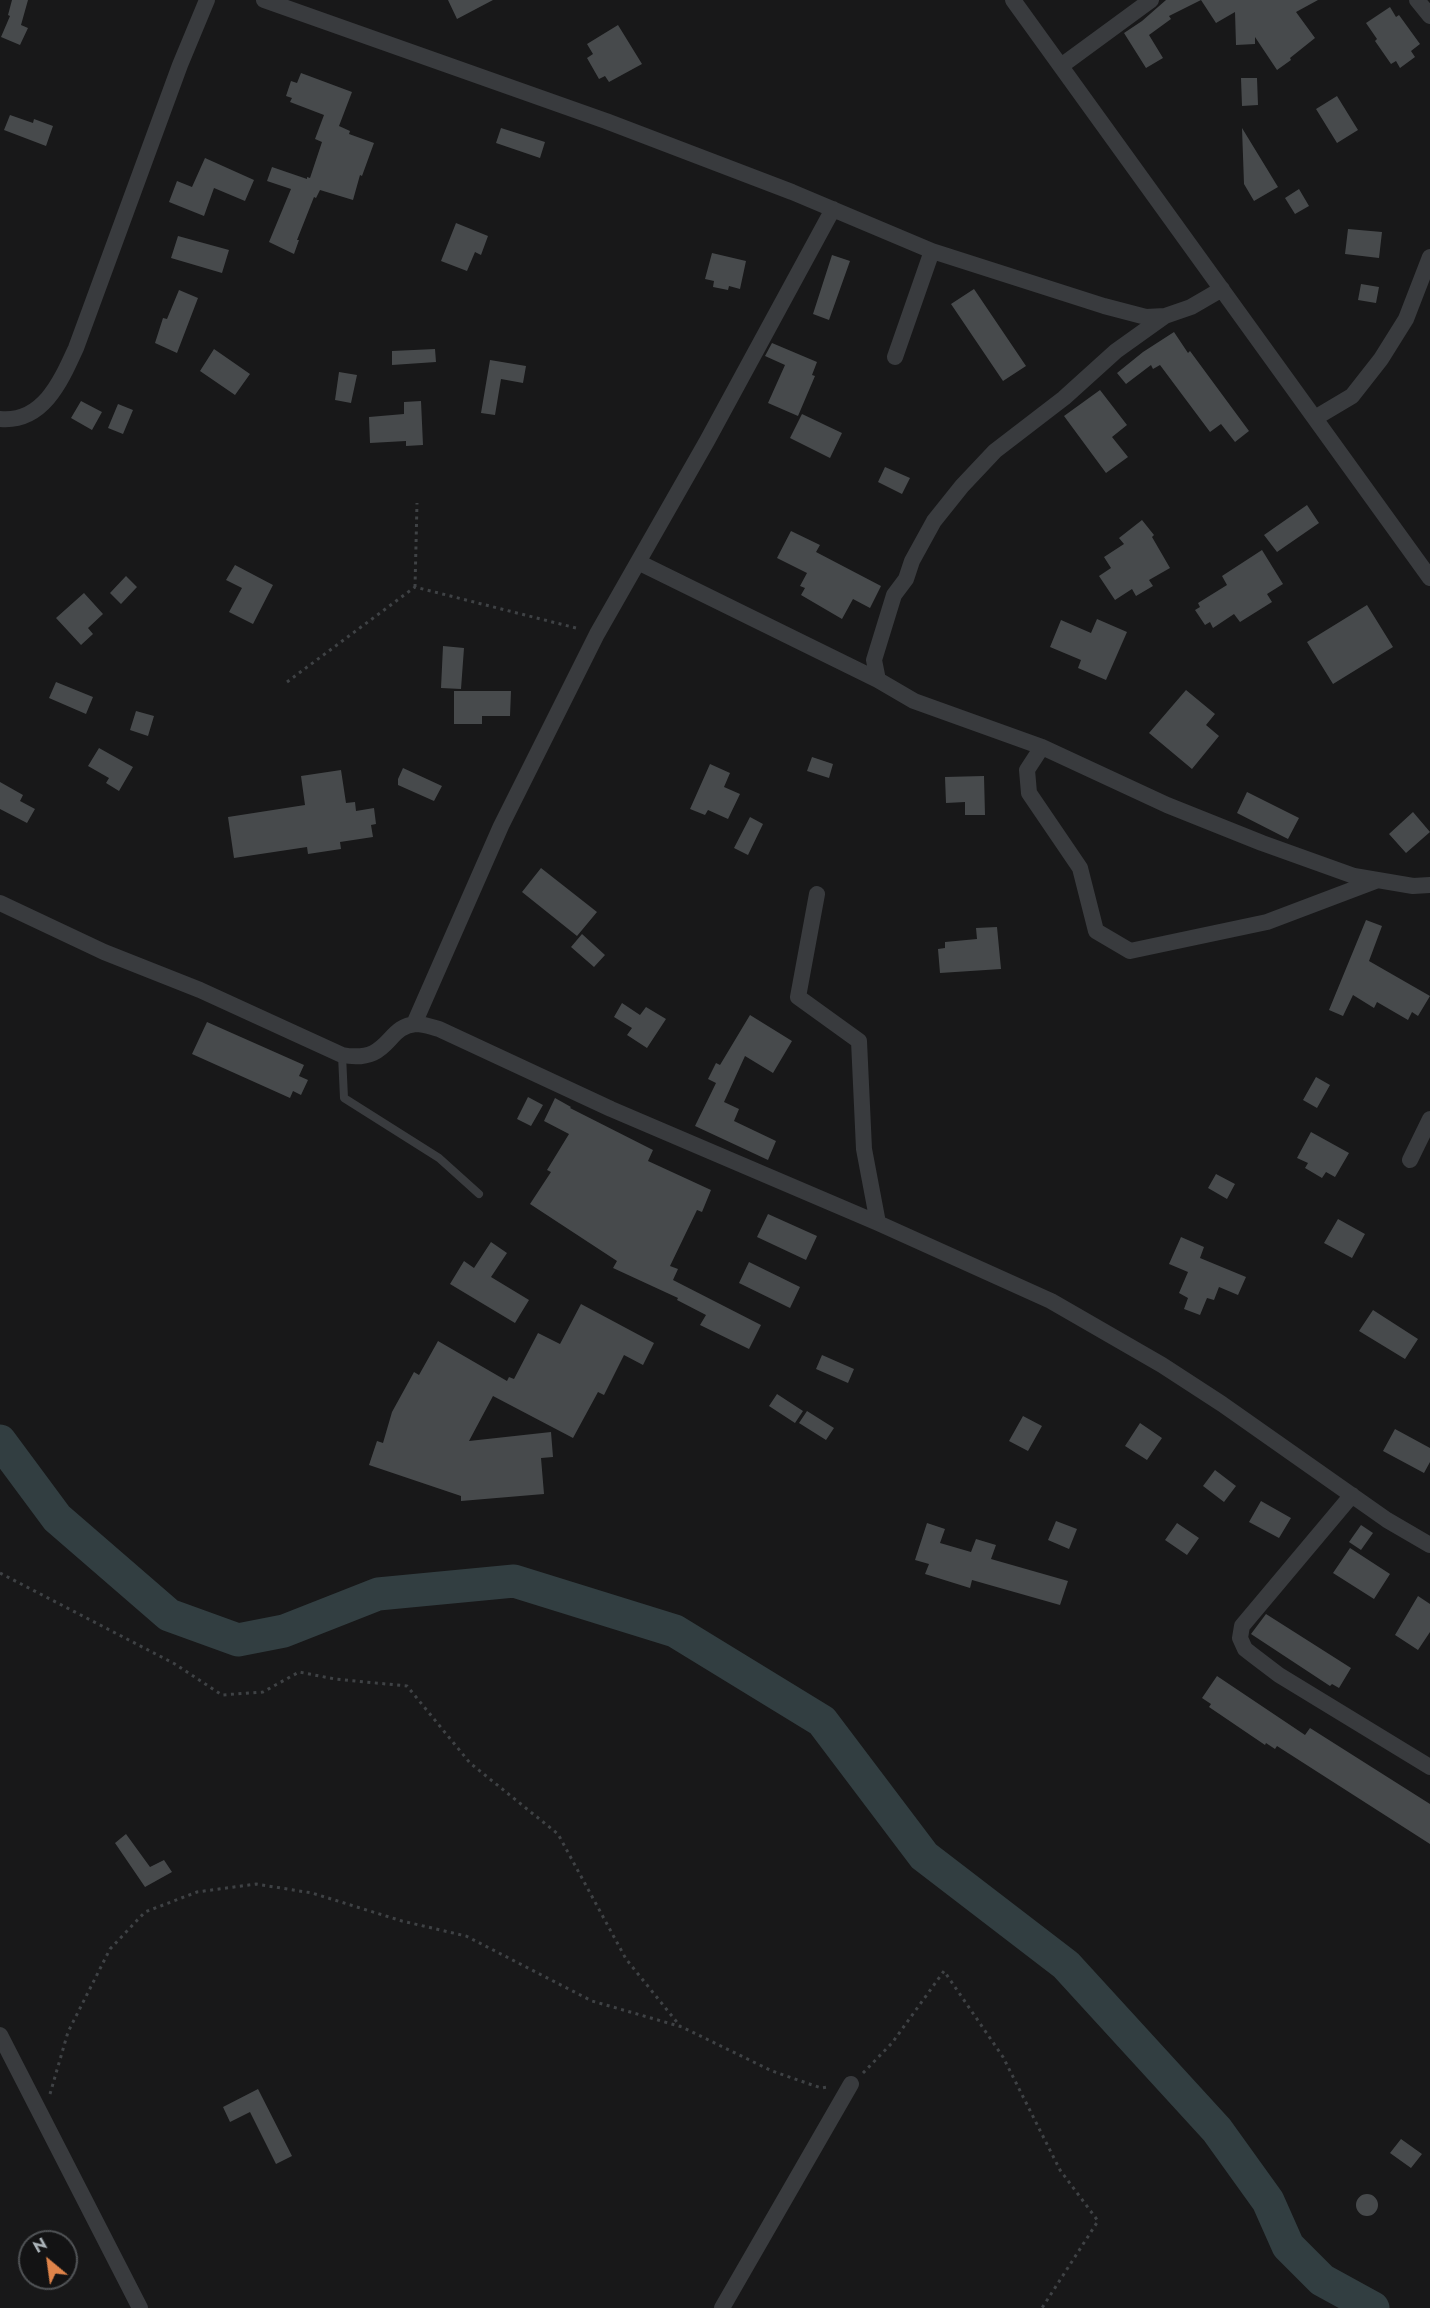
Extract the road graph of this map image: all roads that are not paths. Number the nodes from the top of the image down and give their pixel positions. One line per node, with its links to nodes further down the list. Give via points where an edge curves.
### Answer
1 (207, 0): 15 (street, via 65,372 38,410 22,418)
2 (264, 0): 8 (street, via 606,121)
3 (1013, 0): 7 (street)
4 (1151, 0): 7 (street)
5 (1417, 0): 6 (street)
6 (1430, 16)
7 (1061, 66): 11 (street)
8 (832, 209): 9 (street); 16 (street)
9 (932, 251): 12 (street, via 1104,306 1146,317); 13 (street)
10 (1430, 257): 14 (street, via 1406,320 1381,359 1352,396)
11 (1222, 289): 12 (street, via 1191,308); 14 (street)
12 (1165, 316): 18 (street, via 1116,351 1064,398 995,451 934,521 894,595 874,660)
13 (895, 357)
14 (1315, 418): 17 (street)
15 (0, 419)
16 (638, 562): 18 (street); 24 (street, via 597,634 501,826)
17 (1430, 578)
18 (878, 680): 19 (street, via 914,701)
19 (1042, 747): 20 (street, via 1167,805 1262,843 1354,876); 20 (street, via 1027,771 1029,794 1080,868 1096,930 1130,951 1267,922)
20 (1382, 879): 21 (street, via 1413,886)
21 (1430, 885)
22 (817, 894): 29 (street, via 798,997 859,1041 864,1149)
23 (0, 903): 25 (street)
24 (414, 1024): 25 (street, via 402,1029 380,1051 361,1058); 29 (street, via 439,1029)
25 (342, 1055): 28 (lane, via 344,1098 439,1158)
26 (1430, 1119): 27 (street)
27 (1410, 1160)
28 (479, 1194)
29 (878, 1223): 30 (street, via 1078,1315 1222,1404)
30 (1352, 1495): 31 (street); 32 (street, via 1242,1626 1240,1638 1245,1649 1279,1675)
31 (1430, 1545)
32 (1430, 1767)
33 (0, 2035): 35 (street)
34 (851, 2084): 36 (street)
35 (140, 2308)
36 (723, 2308)

